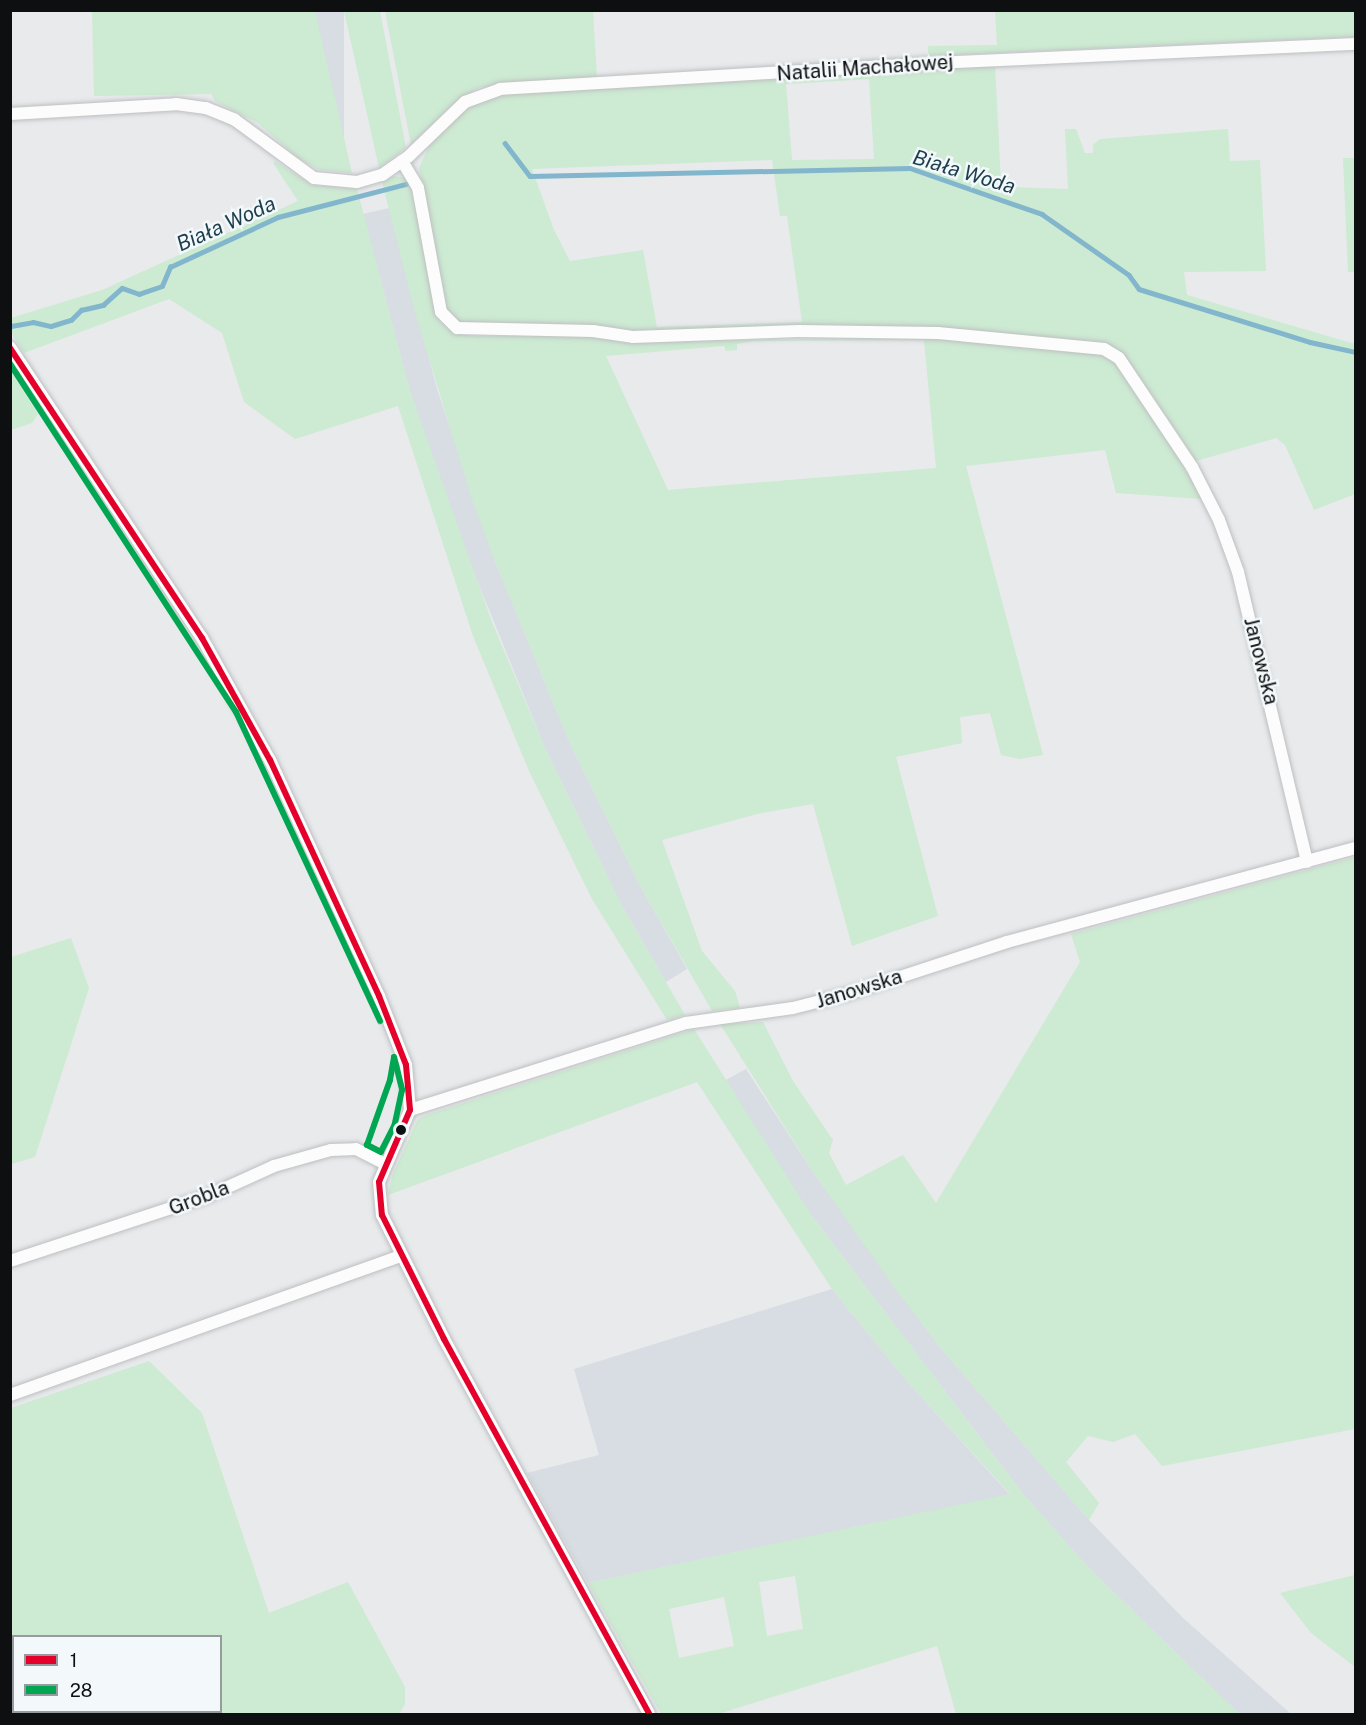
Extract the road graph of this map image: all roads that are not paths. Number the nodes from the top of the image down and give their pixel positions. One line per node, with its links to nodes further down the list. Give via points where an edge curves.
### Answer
1 (1356, 44): 3 (street, Natalii Machałowej, via 935,63 500,89 465,102)
2 (10, 114): 3 (street, Natalii Machałowej, via 176,104 206,108 235,120 314,178 357,182 382,176)
3 (402, 161): 6 (street, Janowska, via 418,188 441,312 457,328 593,331 633,337 798,331 938,333 1104,349 1132,372 1192,467 1219,520 1238,572)
4 (10, 348): 7 (street, via 202,638 256,729 401,1050 411,1090)
5 (1356, 848): 6 (street, Janowska)
6 (1307, 862): 7 (street, Janowska, via 1007,942 841,996 793,1008 686,1023)
7 (410, 1110): 8 (street)
8 (385, 1164): 9 (street, via 379,1182 380,1207); 10 (street, Grobla, via 357,1149 331,1150 274,1166 208,1196)
9 (400, 1256): 11 (street); 12 (street)
10 (10, 1261)
11 (10, 1395)
12 (649, 1714)

